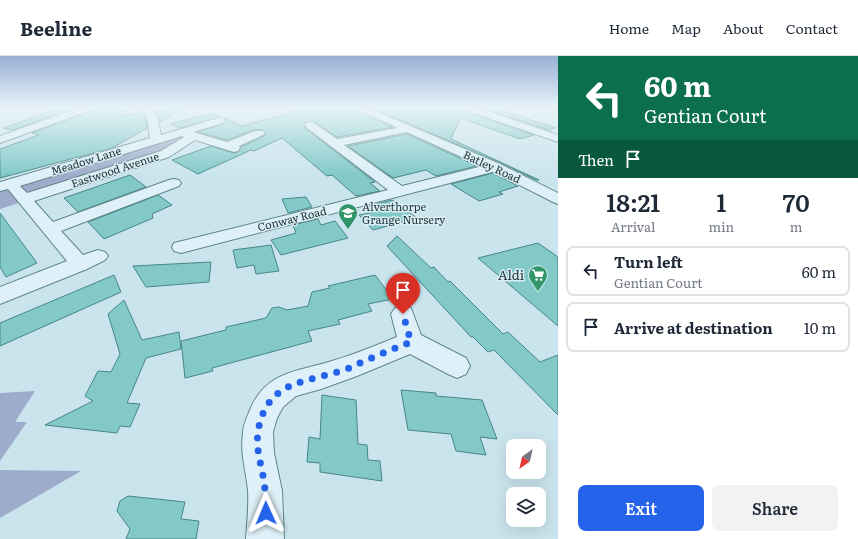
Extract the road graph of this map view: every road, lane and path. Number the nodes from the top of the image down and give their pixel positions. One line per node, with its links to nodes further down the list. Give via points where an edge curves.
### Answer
1 (27, 131): 11 (street)
2 (154, 131): 12 (street)
3 (191, 131): 8 (street, Meadow Lane)
4 (317, 131): 13 (street)
5 (400, 131): 13 (street)
6 (412, 131): 14 (street, Batley Road)
7 (533, 131): 10 (street)
8 (184, 133): 9 (street, via 232,147); 12 (street, Meadow Lane); 19 (street, Eastwood Avenue, via 192,137 164,154)
9 (259, 133)
10 (558, 139)
11 (1, 140)
12 (156, 140): 16 (street, Meadow Lane)
13 (335, 143): 17 (street)
14 (495, 167): 17 (street, Conway Road); 18 (street, Batley Road)
15 (176, 183): 20 (street)
16 (5, 185): 19 (street)
17 (399, 191): 21 (street, Conway Road)
18 (558, 199)
19 (24, 200): 20 (street)
20 (50, 229): 23 (street)
21 (181, 247)
22 (98, 256): 23 (street)
23 (80, 264): 24 (street)
24 (0, 296)
25 (403, 314): 26 (street)
26 (411, 342): 27 (street); 28 (street, via 348,368 287,386 273,397 263,413 258,432 258,454 265,491)
27 (456, 366)
28 (265, 539)

